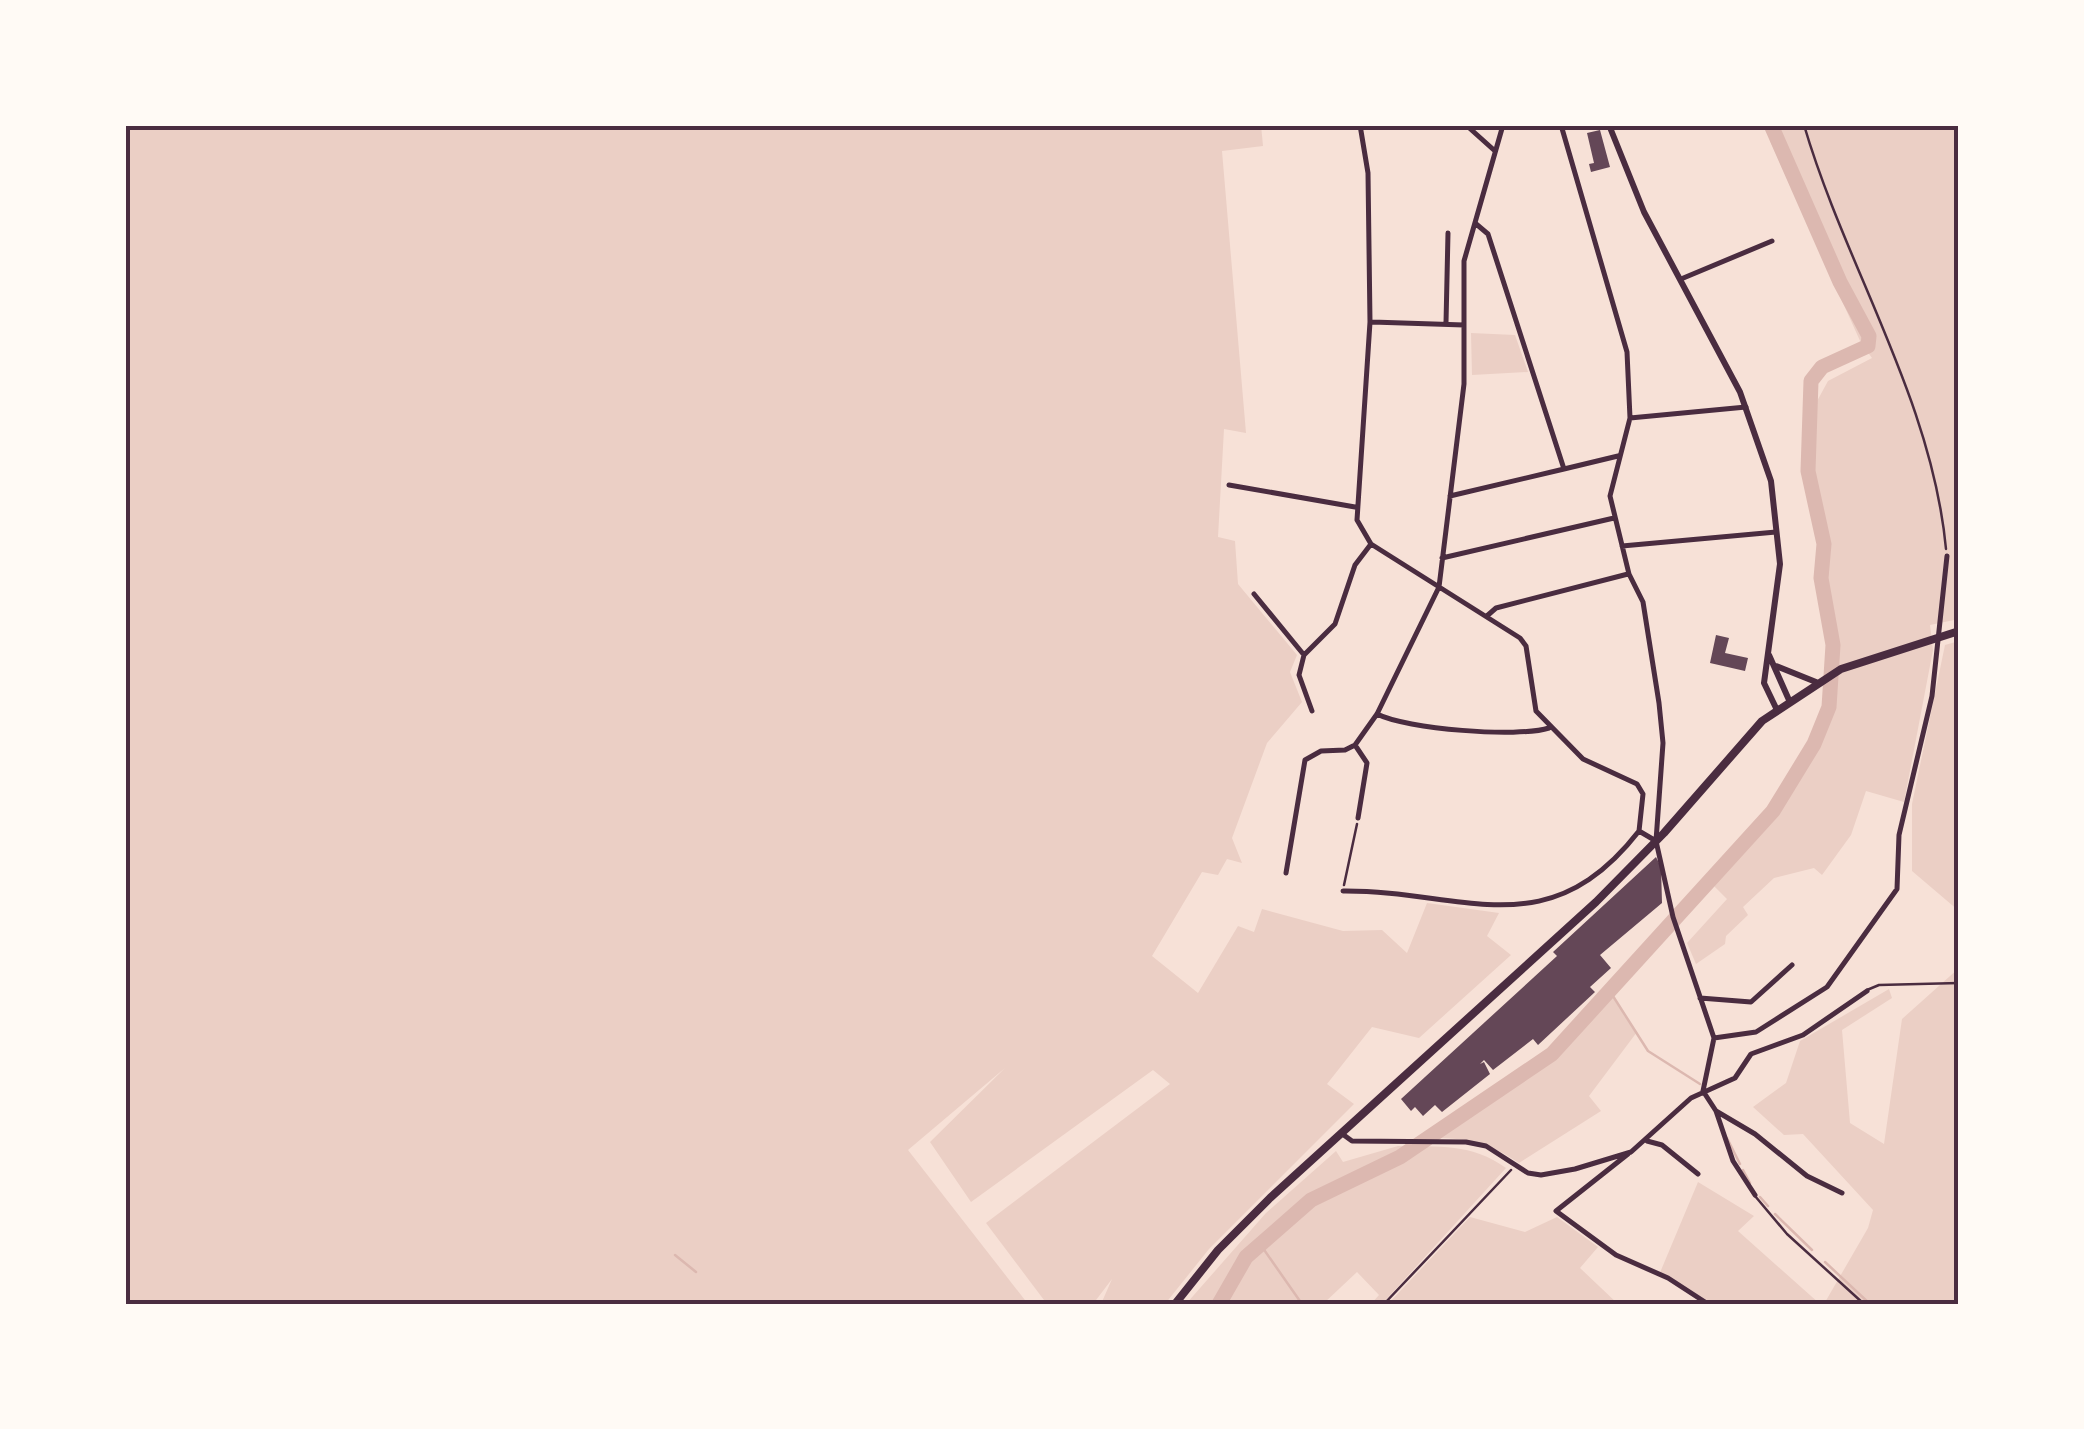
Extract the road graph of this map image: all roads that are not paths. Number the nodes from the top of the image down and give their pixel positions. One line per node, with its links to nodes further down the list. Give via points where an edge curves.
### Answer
1 (1360, 125): 11 (street)
2 (1466, 125): 6 (street)
3 (1503, 125): 6 (street)
4 (1561, 125): 15 (street, via 1627,352)
5 (1609, 125): 10 (street, via 1644,212)
6 (1495, 152): 7 (street)
7 (1474, 223): 13 (street, via 1464,262); 17 (street, via 1488,234)
8 (1448, 233): 12 (street)
9 (1772, 241): 10 (street)
10 (1681, 278): 14 (street)
11 (1370, 322): 12 (street); 20 (street)
12 (1446, 323): 13 (street)
13 (1464, 325): 19 (street)
14 (1746, 406): 15 (street); 22 (street, via 1771,481)
15 (1630, 418): 16 (street)
16 (1618, 456): 17 (street); 21 (street, via 1609,487)
17 (1564, 469): 19 (street)
18 (1228, 485): 20 (street)
19 (1450, 496): 26 (street)
20 (1355, 507): 23 (street)
21 (1614, 518): 24 (street); 26 (street)
22 (1779, 532): 24 (street); 32 (street)
23 (1371, 544): 28 (street); 33 (street, via 1355,565 1335,624)
24 (1622, 546): 27 (street)
25 (1947, 556): 51 (street, via 1932,696 1899,835 1897,889 1827,987 1756,1032)
26 (1442, 558): 28 (street)
27 (1629, 574): 30 (street); 44 (street, via 1643,602 1659,703)
28 (1438, 586): 30 (street); 39 (street)
29 (1254, 594): 33 (street)
30 (1488, 615): 40 (street, via 1526,646 1530,690)
31 (1959, 631): 35 (main road, via 1873,656)
32 (1769, 654): 34 (street); 37 (street, via 1764,683)
33 (1304, 655): 38 (street, via 1300,680)
34 (1772, 663): 35 (street); 36 (street)
35 (1816, 682): 36 (main road)
36 (1789, 700): 37 (main road)
37 (1776, 708): 44 (main road)
38 (1312, 711)
39 (1377, 714): 40 (street, via 1457,729); 41 (street)
40 (1549, 728): 43 (street, via 1583,758 1638,784)
41 (1355, 745): 42 (street, via 1367,762); 45 (street, via 1305,760)
42 (1358, 818)
43 (1639, 831): 44 (street); 46 (street, via 1582,882 1529,905 1499,908)
44 (1656, 841): 50 (street); 54 (main road)
45 (1286, 873)
46 (1343, 891)
47 (1792, 965): 50 (street, via 1751,1002)
48 (1959, 983): 49 (lane)
49 (1866, 990): 52 (street, via 1803,1036 1751,1054 1735,1078)
50 (1700, 998): 51 (street)
51 (1714, 1038): 52 (street)
52 (1704, 1092): 53 (street); 55 (street)
53 (1716, 1111): 58 (street, via 1806,1176); 59 (street, via 1733,1160)
54 (1341, 1133): 56 (street, via 1352,1141 1486,1146 1541,1175); 60 (main road, via 1235,1232)
55 (1647, 1141): 56 (street); 57 (street)
56 (1631, 1152): 61 (street, via 1556,1211 1616,1256)
57 (1698, 1174)
58 (1842, 1193)
59 (1755, 1195): 62 (lane)
60 (1175, 1304)
61 (1708, 1304)
62 (1864, 1304)

